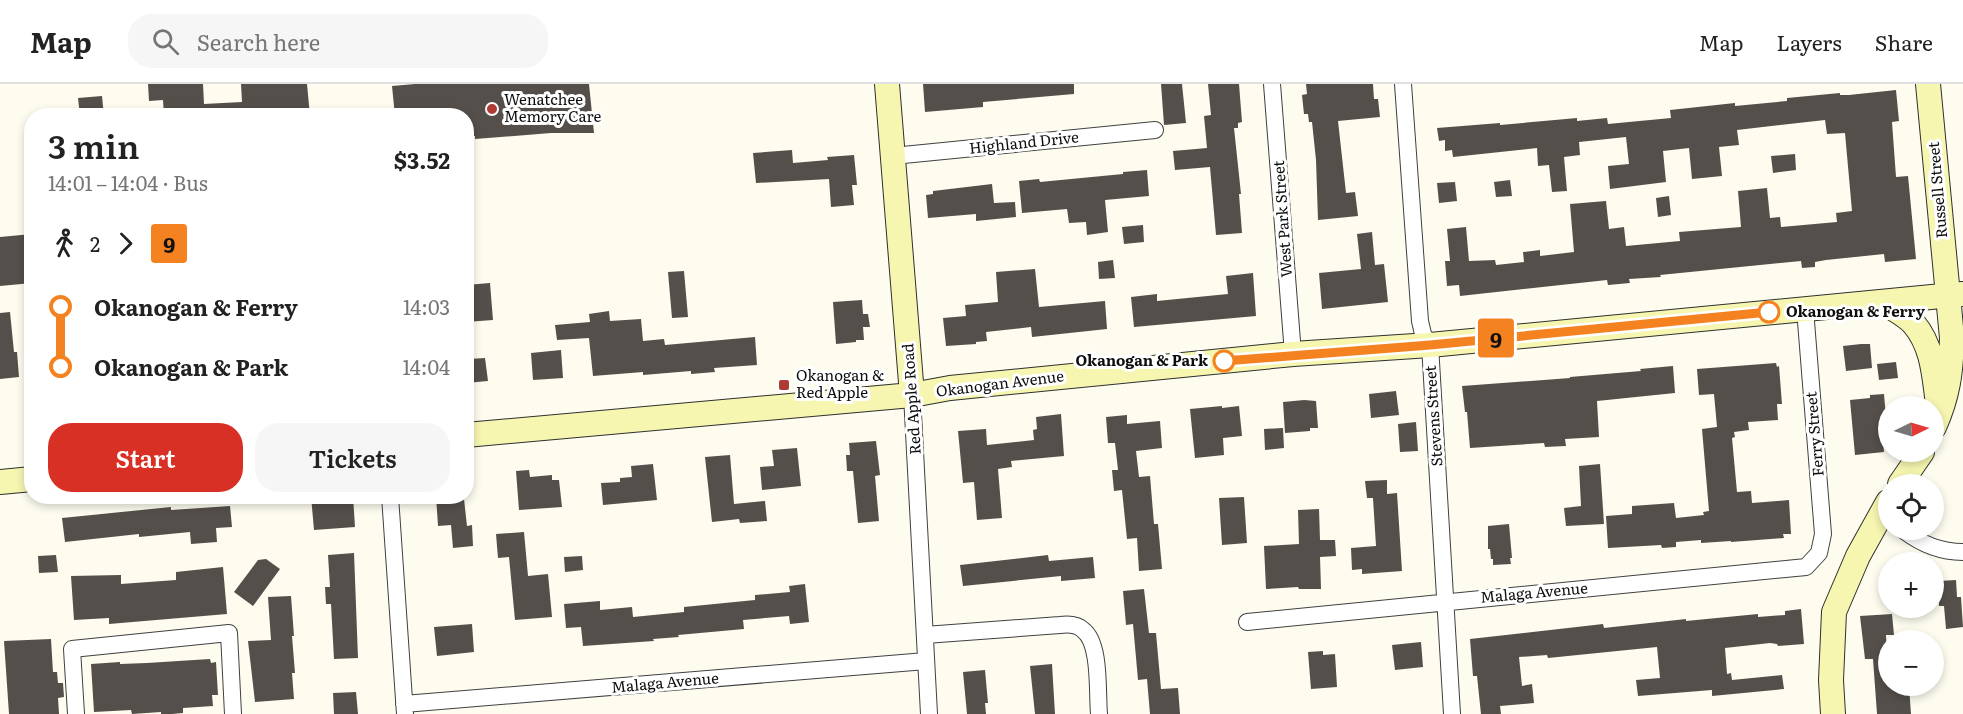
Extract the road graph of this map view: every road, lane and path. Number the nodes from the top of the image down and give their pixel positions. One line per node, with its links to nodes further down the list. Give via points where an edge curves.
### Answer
1 (887, 84): 6 (street, Red Apple Road)
2 (1272, 84): 11 (street, West Park Street)
3 (1408, 84): 10 (street, Stevens Street, via 1420,321)
4 (1928, 84): 7 (street, Russell Street)
5 (1155, 130): 6 (street, Highland Drive)
6 (893, 156): 12 (street, Red Apple Road)
7 (1955, 295): 8 (street, Okanogan Avenue); 14 (street, via 1950,377)
8 (1883, 302): 9 (street, Okanogan Avenue); 13 (street, via 1913,322 1927,344 1933,363)
9 (1805, 309): 10 (street, Okanogan Avenue); 22 (street, Ferry Street, via 1823,534)
10 (1430, 345): 11 (street, Okanogan Avenue); 23 (street, Stevens Street)
11 (1293, 354): 12 (street, Okanogan Avenue)
12 (912, 395): 15 (street, Okanogan Avenue); 25 (street, Red Apple Road)
13 (1935, 396)
14 (1944, 396)
15 (474, 434)
16 (24, 480): 17 (street)
17 (0, 482)
18 (391, 504): 27 (street)
19 (1878, 524): 33 (street, via 1858,556 1834,612)
20 (1920, 540): 21 (street, via 1947,552)
21 (1963, 552)
22 (1817, 557): 23 (street, Malaga Avenue, via 1806,567)
23 (1446, 601): 24 (street, Malaga Avenue); 32 (street, Stevens Street)
24 (1246, 622)
25 (925, 635): 26 (street, Red Apple Road); 31 (street, via 1071,624 1083,630 1093,643)
26 (926, 661): 27 (street, Malaga Avenue); 30 (street, Red Apple Road)
27 (404, 709)
28 (76, 714): 29 (street, via 72,649 229,633)
29 (233, 714)
30 (929, 714)
31 (1099, 714)
32 (1452, 714)
33 (1833, 714)

